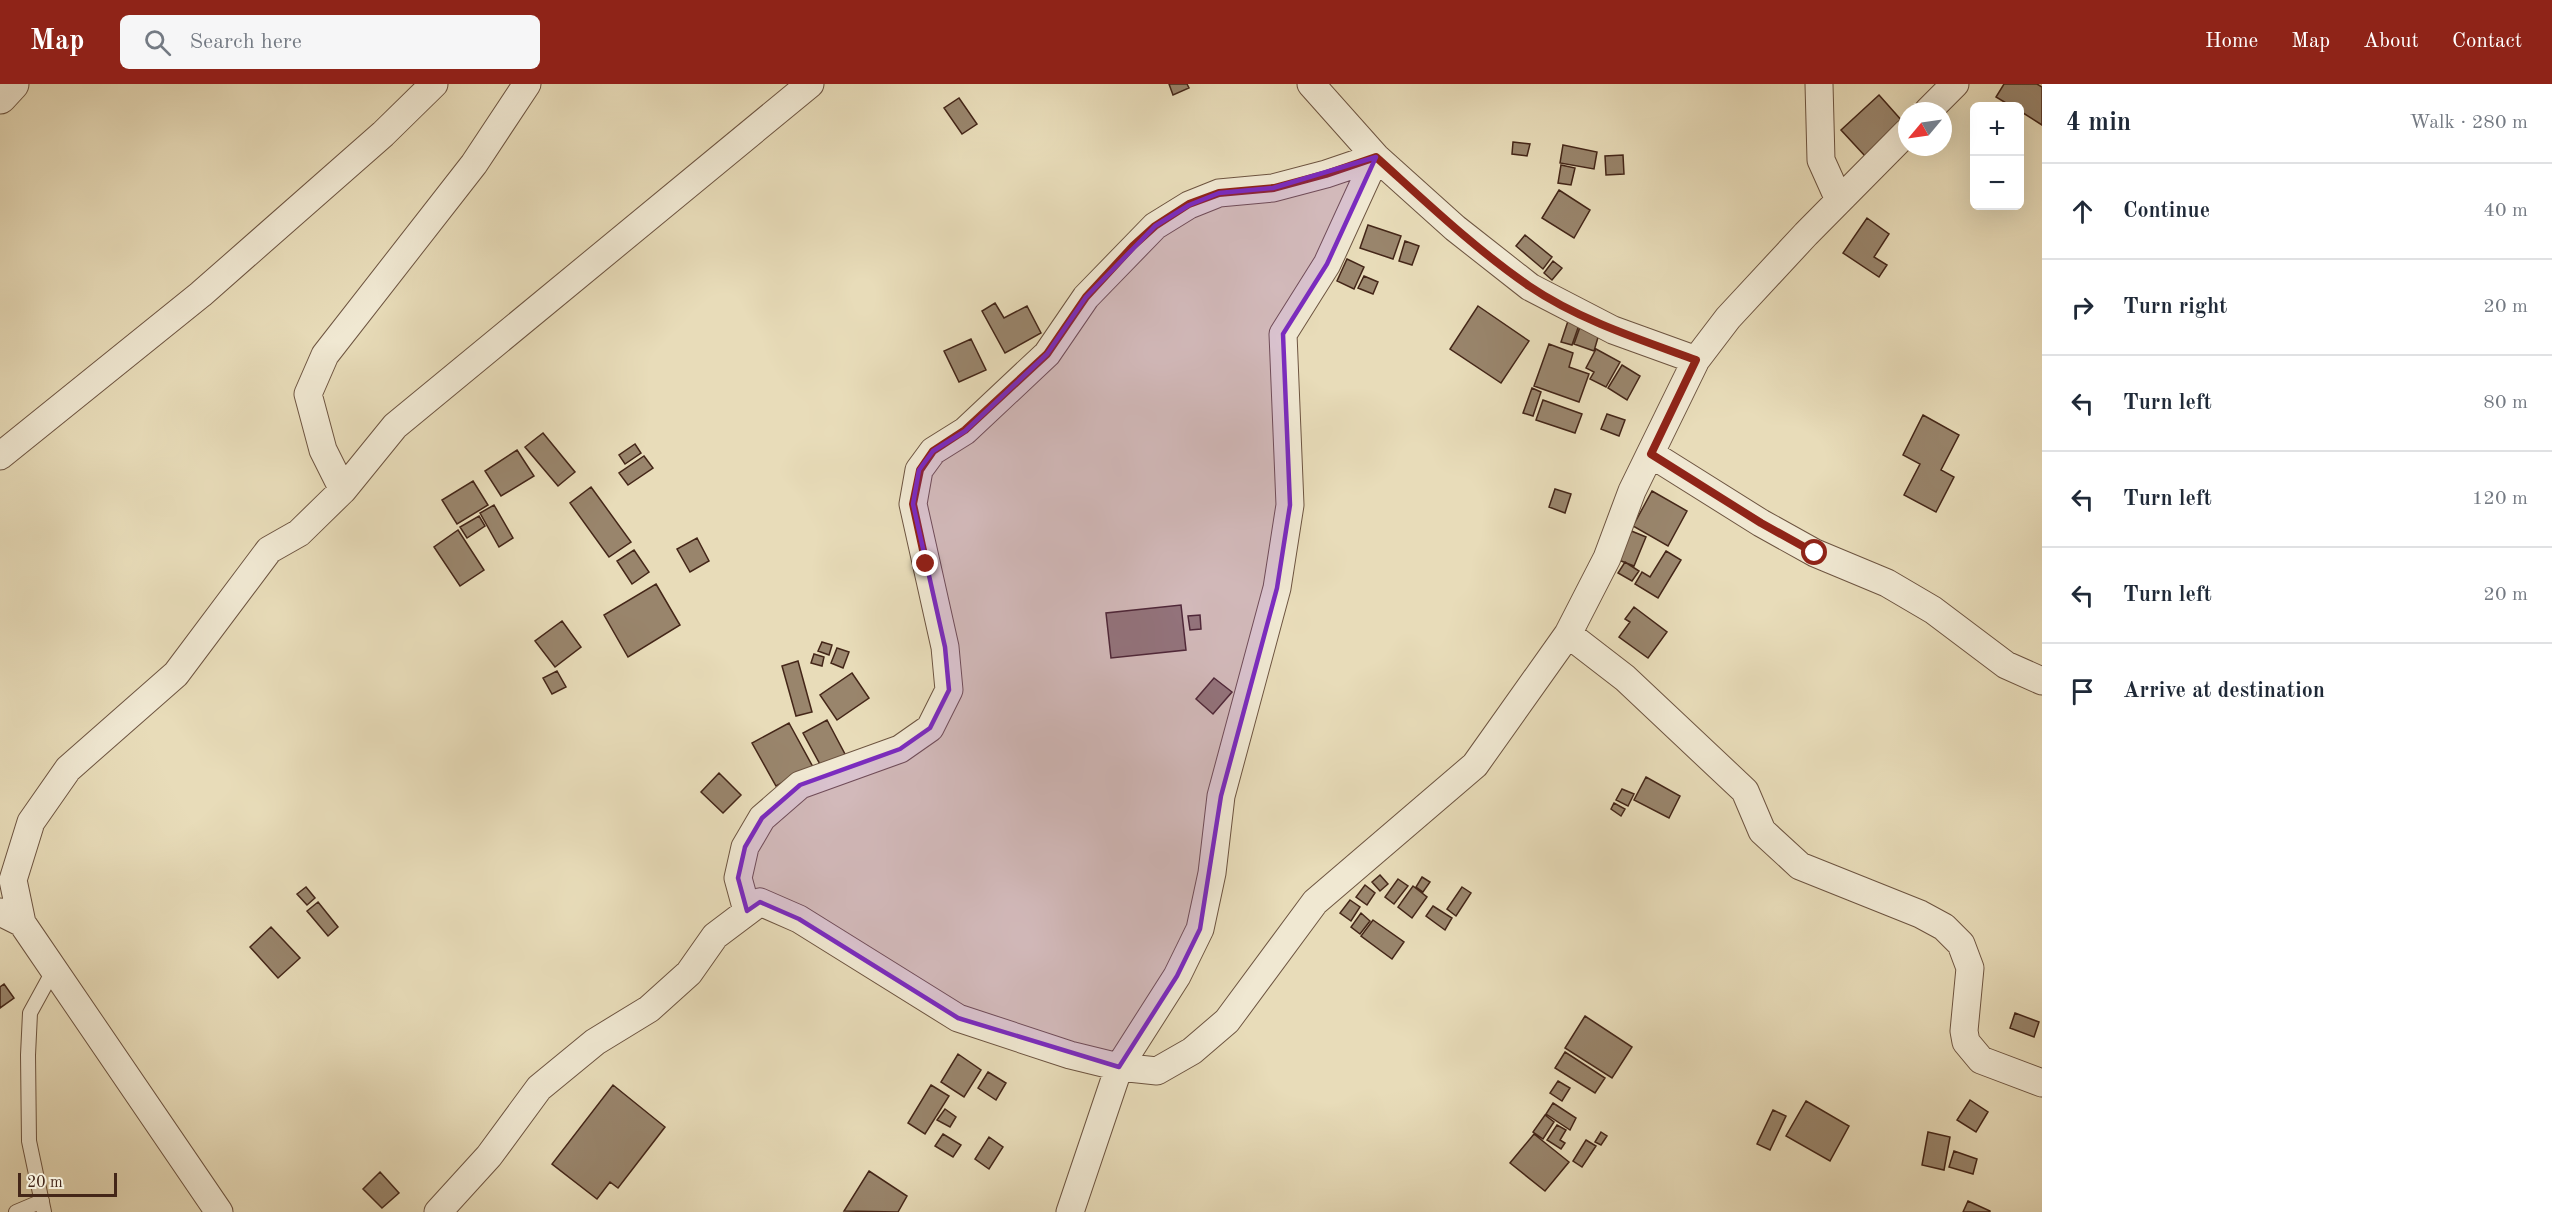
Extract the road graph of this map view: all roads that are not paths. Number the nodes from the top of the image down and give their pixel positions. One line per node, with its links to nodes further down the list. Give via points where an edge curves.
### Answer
1 (12, 84): 8 (street)
2 (434, 84): 15 (street, via 326,186 210,286)
3 (527, 84): 16 (street, via 474,164 325,355 308,394 323,450)
4 (810, 84): 16 (street, via 395,426)
5 (1311, 84): 11 (street)
6 (1819, 84): 12 (street, via 1821,160)
7 (1955, 84): 9 (street)
8 (0, 97)
9 (1937, 102)
10 (1898, 141): 12 (street)
11 (1376, 157): 13 (street, via 1455,228 1530,287 1613,330); 19 (street, via 1274,188 1219,193 1189,204 1155,226 1086,297 1047,354 965,430 933,451 920,470 913,504 945,647 949,690 930,728 900,749 800,785 762,818 745,847 738,878); 22 (street, via 1328,264 1283,334 1290,505 1277,588 1221,796 1212,873 1200,929 1177,976)
12 (1839, 200): 13 (street, via 1728,318)
13 (1696, 360): 14 (street)
14 (1651, 454): 17 (street, via 1632,491 1607,558); 18 (street, via 1815,553 1887,583 1933,610 2006,664)
15 (0, 456)
16 (343, 490): 20 (street, via 299,533 269,550 176,674 68,769 31,822 13,880)
17 (1568, 634): 22 (street, via 1475,765 1315,902 1227,1021 1192,1051 1157,1071); 23 (street, via 1634,686 1744,791 1762,831 1800,866 1944,927 1961,944 1970,968 1966,1042 1981,1060)
18 (2042, 681)
19 (747, 911): 22 (street, via 760,902 799,919 958,1018 1070,1055); 27 (street, via 715,936 689,973 649,1009 595,1042 539,1088 489,1156)
20 (11, 917): 21 (street)
21 (53, 971): 24 (lane, via 30,1013 28,1054 29,1142); 26 (street)
22 (1119, 1066): 28 (street)
23 (2042, 1083)
24 (43, 1206): 25 (lane)
25 (16, 1212)
26 (219, 1212)
27 (438, 1212)
28 (1070, 1212)

